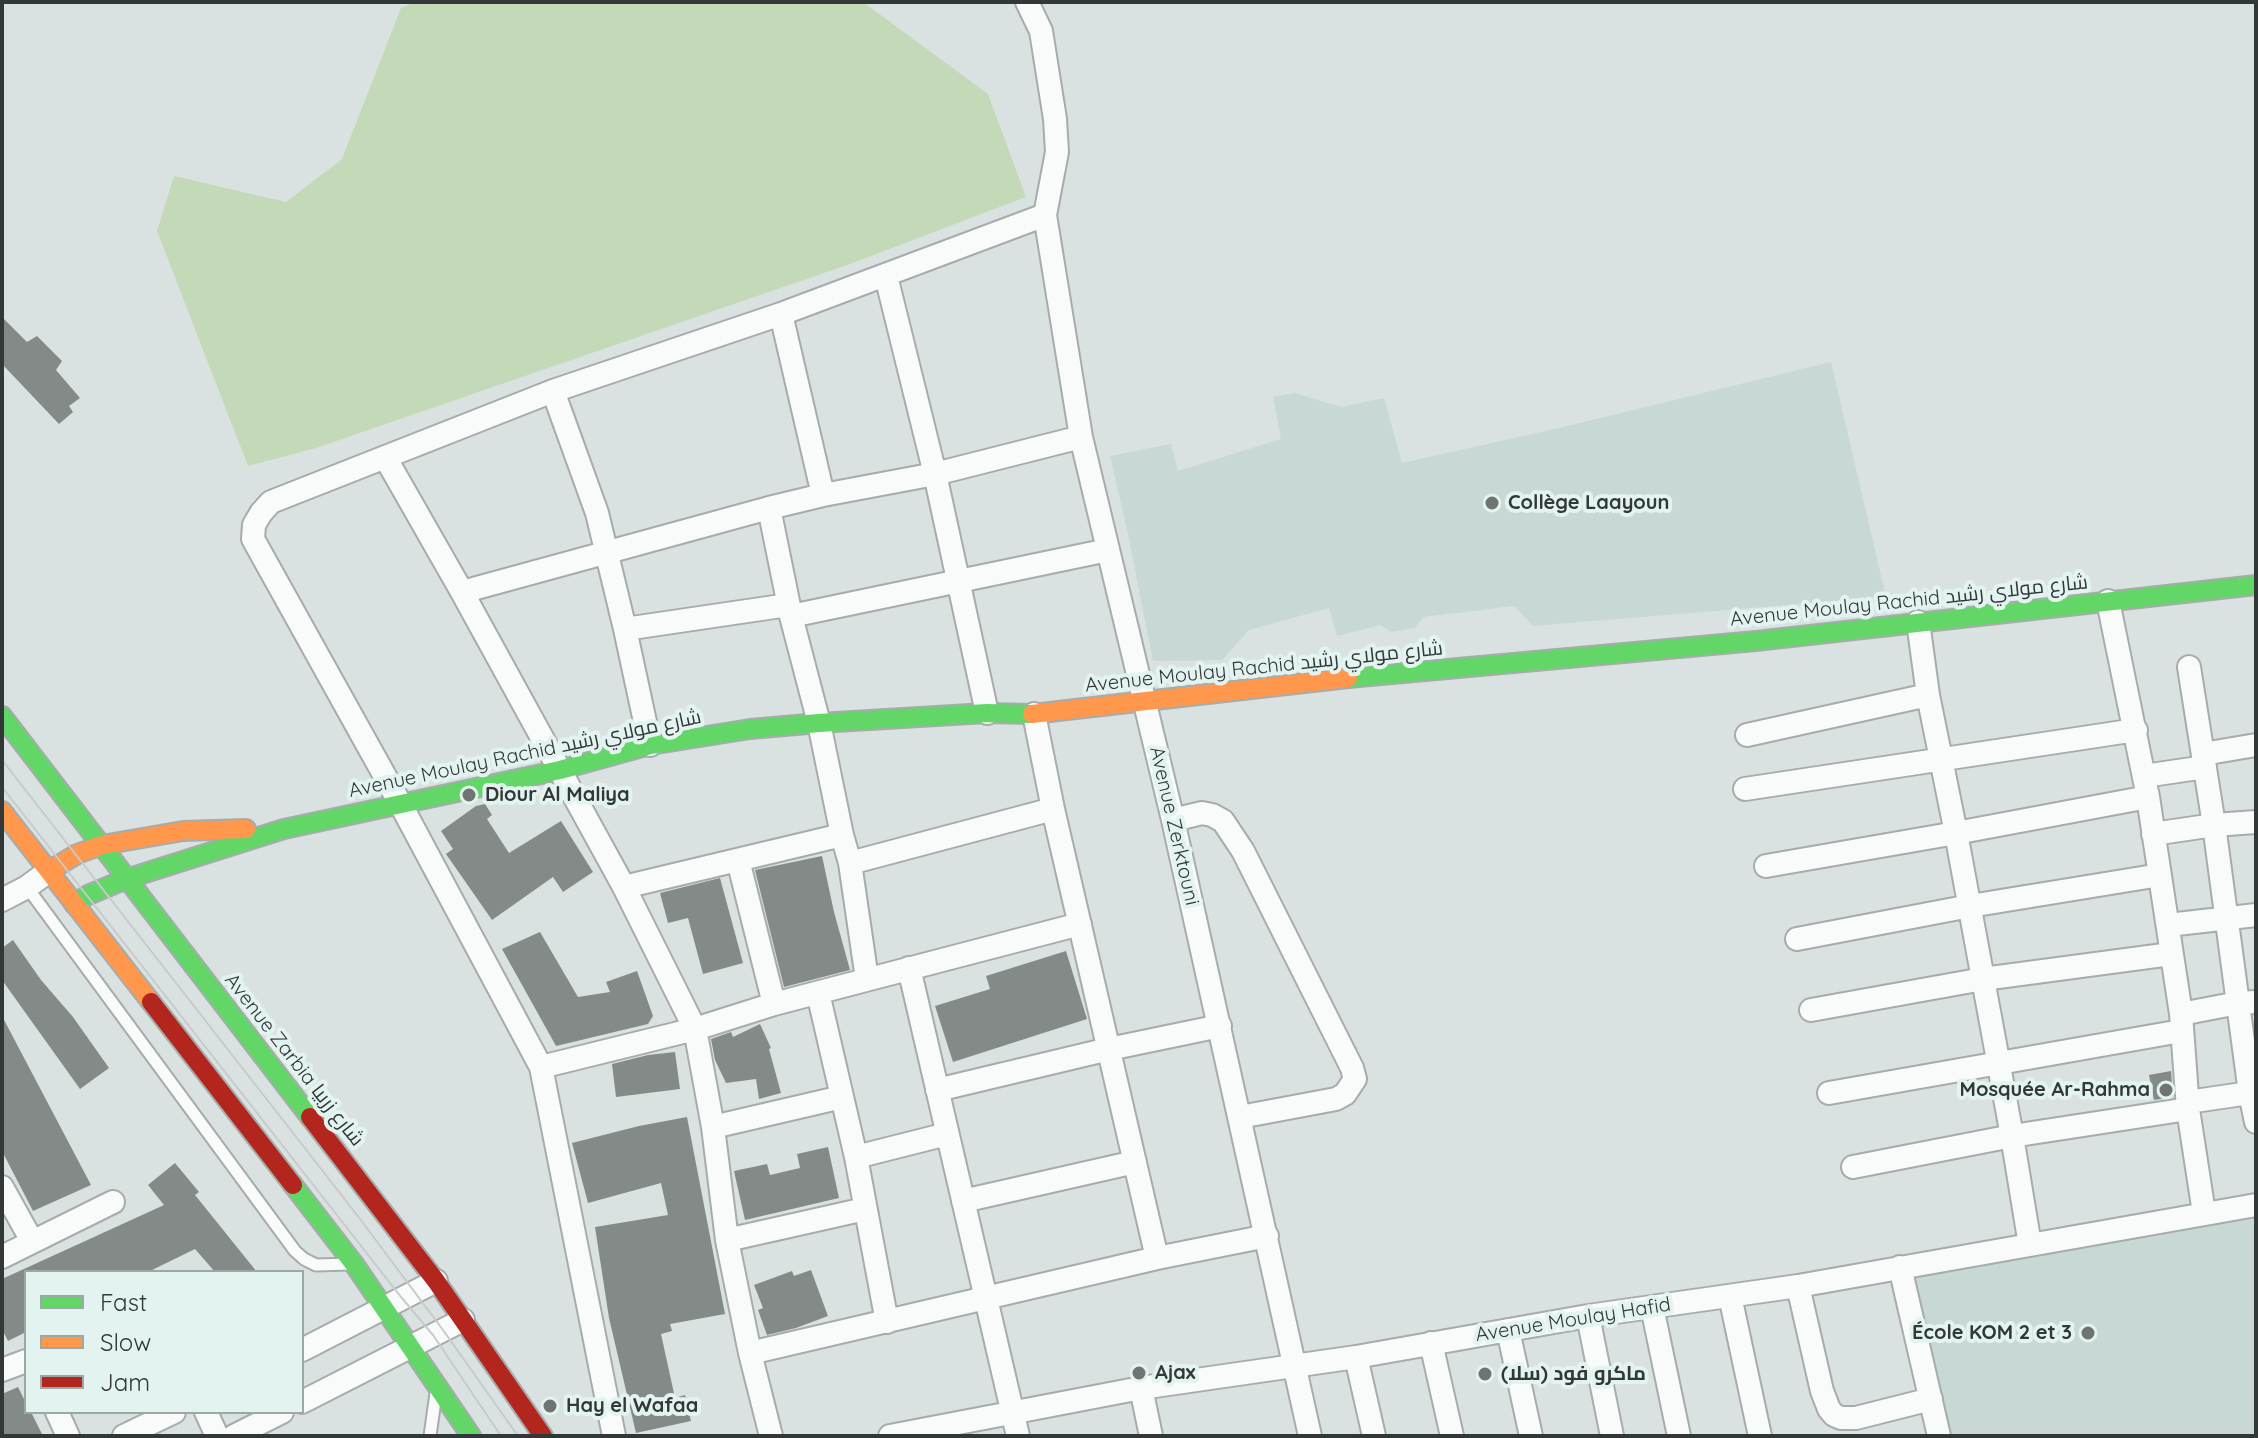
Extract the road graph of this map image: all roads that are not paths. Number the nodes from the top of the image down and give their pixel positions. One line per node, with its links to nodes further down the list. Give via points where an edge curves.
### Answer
1 (1027, 2): 2 (street, Avenue Zerktouni, via 1041,31 1055,119 1057,152)
2 (1045, 215): 3 (street); 6 (street, Avenue Zerktouni)
3 (886, 276): 4 (street); 8 (street)
4 (781, 314): 5 (street); 9 (street)
5 (553, 391): 7 (street); 12 (street)
6 (1081, 437): 8 (street); 11 (street, Avenue Zerktouni)
7 (385, 457): 15 (street); 36 (street, via 271,502 254,525 253,539)
8 (935, 474): 9 (street); 13 (street)
9 (823, 495): 10 (street)
10 (769, 508): 12 (street); 17 (street)
11 (1108, 550): 13 (street); 22 (street, Avenue Zerktouni)
12 (608, 554): 15 (street); 19 (street)
13 (957, 581): 17 (street); 23 (street)
14 (2256, 585): 16 (street, Avenue Moulay Rachid شارع مولاي رشيد)
15 (462, 592): 33 (street)
16 (2108, 601): 18 (street, Avenue Moulay Rachid شارع مولاي رشيد); 27 (street)
17 (790, 610): 19 (street); 26 (street)
18 (1918, 622): 21 (street); 22 (street, Avenue Moulay Rachid شارع مولاي رشيد)
19 (625, 629): 29 (street)
20 (2189, 667): 32 (street)
21 (1928, 695): 28 (street); 31 (street)
22 (1144, 702): 24 (street, Avenue Moulay Rachid شارع مولاي رشيد); 39 (street, Avenue Zerktouni)
23 (987, 713): 24 (street, Avenue Moulay Rachid شارع مولاي رشيد); 26 (street, Avenue Moulay Rachid شارع مولاي رشيد)
24 (1034, 714): 37 (street)
25 (2, 716): 46 (street, Avenue Zarbia شارع زربيا)
26 (819, 723): 29 (street, Avenue Moulay Rachid شارع مولاي رشيد); 45 (street)
27 (2136, 730): 31 (street); 34 (street)
28 (1747, 735)
29 (650, 745): 33 (street, Avenue Moulay Rachid شارع مولاي رشيد)
30 (2256, 745): 32 (street)
31 (1943, 759): 35 (street); 43 (street)
32 (2204, 761): 34 (street); 41 (street)
33 (560, 770): 36 (street, Avenue Moulay Rachid شارع مولاي رشيد); 54 (street)
34 (2146, 786): 43 (street); 44 (street)
35 (1745, 789)
36 (401, 805): 42 (street, Avenue Moulay Rachid شارع مولاي رشيد); 76 (street)
37 (1053, 809): 48 (street); 60 (street)
38 (2, 811): 50 (street)
39 (1173, 820): 72 (street, Avenue Zerktouni); 82 (street, via 1202,813 1223,821 1243,851 1355,1079 1336,1099)
40 (2256, 822): 41 (street)
41 (2214, 825): 44 (street); 59 (street)
42 (284, 829): 46 (street, Avenue Moulay Rachid شارع مولاي رشيد, via 183,831); 52 (street, Avenue Moulay Rachid شارع مولاي رشيد)
43 (1956, 833): 49 (street); 57 (street)
44 (2153, 834): 51 (street)
45 (842, 835): 47 (street); 48 (street)
46 (102, 845): 50 (street, Avenue Moulay Rachid شارع مولاي رشيد); 52 (street, Avenue Zarbia شارع زربيا)
47 (738, 860): 54 (street); 69 (street)
48 (850, 863): 65 (street)
49 (1766, 866)
50 (49, 871): 53 (street); 56 (street)
51 (2160, 875): 57 (street); 61 (street)
52 (126, 879): 56 (street, Avenue Moulay Rachid شارع مولاي رشيد); 104 (street, Avenue Zarbia شارع زربيا)
53 (27, 887): 55 (street); 102 (lane, via 295,1251 316,1265)
54 (624, 887): 73 (street)
55 (2, 900)
56 (74, 904): 102 (street)
57 (1970, 906): 62 (street); 66 (street)
58 (2256, 915): 59 (street)
59 (2226, 917): 61 (street); 68 (street)
60 (1080, 924): 64 (street); 74 (street)
61 (2168, 925): 63 (street)
62 (1797, 939)
63 (2171, 954): 66 (street); 71 (street)
64 (909, 968): 65 (street); 77 (street)
65 (867, 979): 67 (street)
66 (1983, 979): 70 (street); 75 (street)
67 (818, 993): 69 (street); 80 (street)
68 (2247, 1003): 71 (street); 78 (street)
69 (774, 1004): 73 (street)
70 (1811, 1010)
71 (2181, 1023): 75 (street); 81 (street)
72 (1220, 1026): 74 (street); 82 (street, Avenue Zerktouni)
73 (695, 1029): 76 (street); 84 (street)
74 (1109, 1049): 77 (street); 88 (street)
75 (1998, 1063): 79 (street); 86 (street)
76 (541, 1067): 138 (street)
77 (937, 1090): 85 (street)
78 (2253, 1092): 81 (street); 83 (street)
79 (1829, 1093)
80 (842, 1097): 84 (street); 87 (street)
81 (2188, 1105): 86 (street); 95 (street)
82 (1240, 1117): 96 (street, Avenue Zerktouni)
83 (2256, 1122)
84 (713, 1127): 97 (street)
85 (947, 1134): 87 (street); 91 (street)
86 (2012, 1136): 89 (street); 99 (street)
87 (856, 1157): 94 (street)
88 (1135, 1162): 91 (street); 101 (street)
89 (1853, 1167)
90 (2, 1187): 98 (street)
91 (963, 1201): 107 (street)
92 (113, 1202): 98 (street)
93 (2256, 1205): 95 (street, Avenue Moulay Hafid)
94 (865, 1209): 97 (street); 112 (street)
95 (2204, 1213): 99 (street, Avenue Moulay Hafid)
96 (1267, 1236): 101 (street); 120 (street, Avenue Zerktouni)
97 (727, 1240): 117 (street)
98 (32, 1241): 100 (street)
99 (2030, 1245): 103 (street, Avenue Moulay Hafid)
100 (2, 1257)
101 (1157, 1258): 107 (street)
102 (354, 1264): 109 (street)
103 (1900, 1267): 105 (street, Avenue Moulay Hafid); 124 (street)
104 (436, 1281): 109 (street); 111 (street, Avenue Zarbia شارع زربيا)
105 (1798, 1286): 106 (street, Avenue Moulay Hafid); 124 (street, via 1822,1391 1834,1415 1856,1418)
106 (1730, 1296): 108 (street, Avenue Moulay Hafid); 149 (street)
107 (986, 1298): 112 (street); 126 (street)
108 (1652, 1307): 110 (street, Avenue Moulay Hafid); 148 (street)
109 (385, 1308): 115 (street); 116 (street)
110 (1588, 1316): 113 (street, Avenue Moulay Hafid); 147 (street)
111 (463, 1320): 115 (street); 137 (street, Avenue Zarbia شارع زربيا)
112 (887, 1322): 117 (street)
113 (1508, 1330): 114 (street, Avenue Moulay Hafid); 146 (street)
114 (1431, 1343): 118 (street, Avenue Moulay Hafid); 145 (street)
115 (412, 1347): 122 (street); 125 (street)
116 (304, 1349)
117 (750, 1353): 139 (street)
118 (1356, 1357): 120 (street, Avenue Moulay Hafid); 144 (street)
119 (24, 1362): 121 (street)
120 (1294, 1366): 123 (street, Avenue Moulay Hafid); 143 (street, Avenue Zerktouni)
121 (2, 1369)
122 (438, 1385): 135 (lane); 136 (street)
123 (1141, 1388): 126 (street, Avenue Moulay Hafid); 142 (street)
124 (1931, 1399): 150 (street)
125 (304, 1401)
126 (1013, 1413): 140 (street, Avenue Moulay Hafid); 141 (street)
127 (58, 1414): 131 (street)
128 (170, 1414): 132 (street)
129 (207, 1414): 133 (street)
130 (278, 1414): 134 (street)
131 (68, 1436)
132 (124, 1436)
133 (217, 1436)
134 (234, 1436)
135 (430, 1436)
136 (471, 1436)
137 (543, 1436)
138 (614, 1436)
139 (771, 1436)
140 (890, 1436)
141 (1018, 1436)
142 (1151, 1436)
143 (1310, 1436)
144 (1374, 1436)
145 (1452, 1436)
146 (1531, 1436)
147 (1612, 1436)
148 (1679, 1436)
149 (1760, 1436)
150 (1939, 1436)

